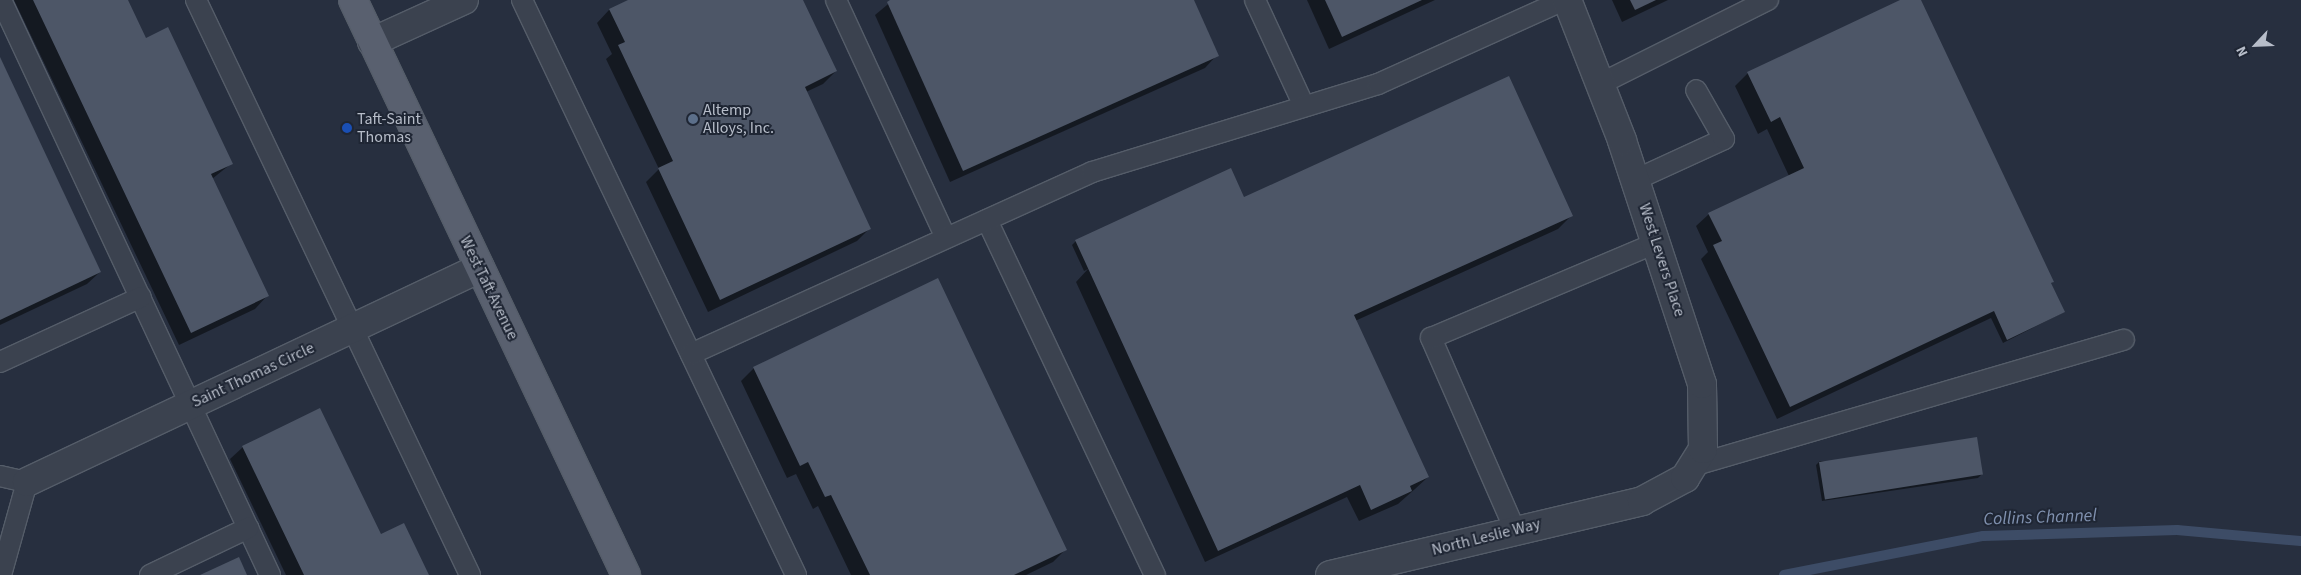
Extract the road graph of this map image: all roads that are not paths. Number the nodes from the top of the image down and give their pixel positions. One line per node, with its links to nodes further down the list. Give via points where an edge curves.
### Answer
1 (2, 0): 19 (lane)
2 (196, 0): 20 (lane)
3 (353, 0): 10 (main road, West Taft Avenue)
4 (464, 0): 10 (street)
5 (522, 0): 22 (lane)
6 (836, 0): 16 (lane)
7 (1255, 0): 13 (lane)
8 (1566, 0): 11 (street, West Levers Place); 13 (lane, via 1378,84)
9 (1768, 0): 11 (lane)
10 (372, 42): 18 (main road, West Taft Avenue)
11 (1600, 84): 14 (street, West Levers Place)
12 (1696, 90): 14 (lane, via 1724,139)
13 (1304, 106): 15 (lane, via 1092,172)
14 (1635, 180): 17 (street, West Levers Place)
15 (987, 220): 16 (lane); 37 (lane)
16 (946, 238): 22 (lane)
17 (1656, 243): 25 (street, West Levers Place, via 1702,384 1703,449); 30 (lane, via 1432,338)
18 (480, 268): 20 (street, Saint Thomas Circle); 35 (main road, West Taft Avenue)
19 (141, 296): 23 (lane); 24 (lane)
20 (354, 328): 24 (street, Saint Thomas Circle); 34 (lane)
21 (2124, 340): 25 (lane)
22 (691, 354): 36 (lane)
23 (0, 362)
24 (190, 406): 27 (street, Saint Thomas Circle); 29 (lane)
25 (1692, 466): 28 (street, West Levers Place, via 1685,478)
26 (0, 476): 27 (lane)
27 (27, 482): 31 (lane)
28 (1642, 501): 30 (street, North Leslie Way)
29 (248, 528): 32 (lane); 33 (lane)
30 (1514, 530): 38 (street, North Leslie Way)
31 (1, 575)
32 (150, 575)
33 (270, 575)
34 (470, 575)
35 (626, 575)
36 (796, 575)
37 (1155, 575)
38 (1330, 575)

